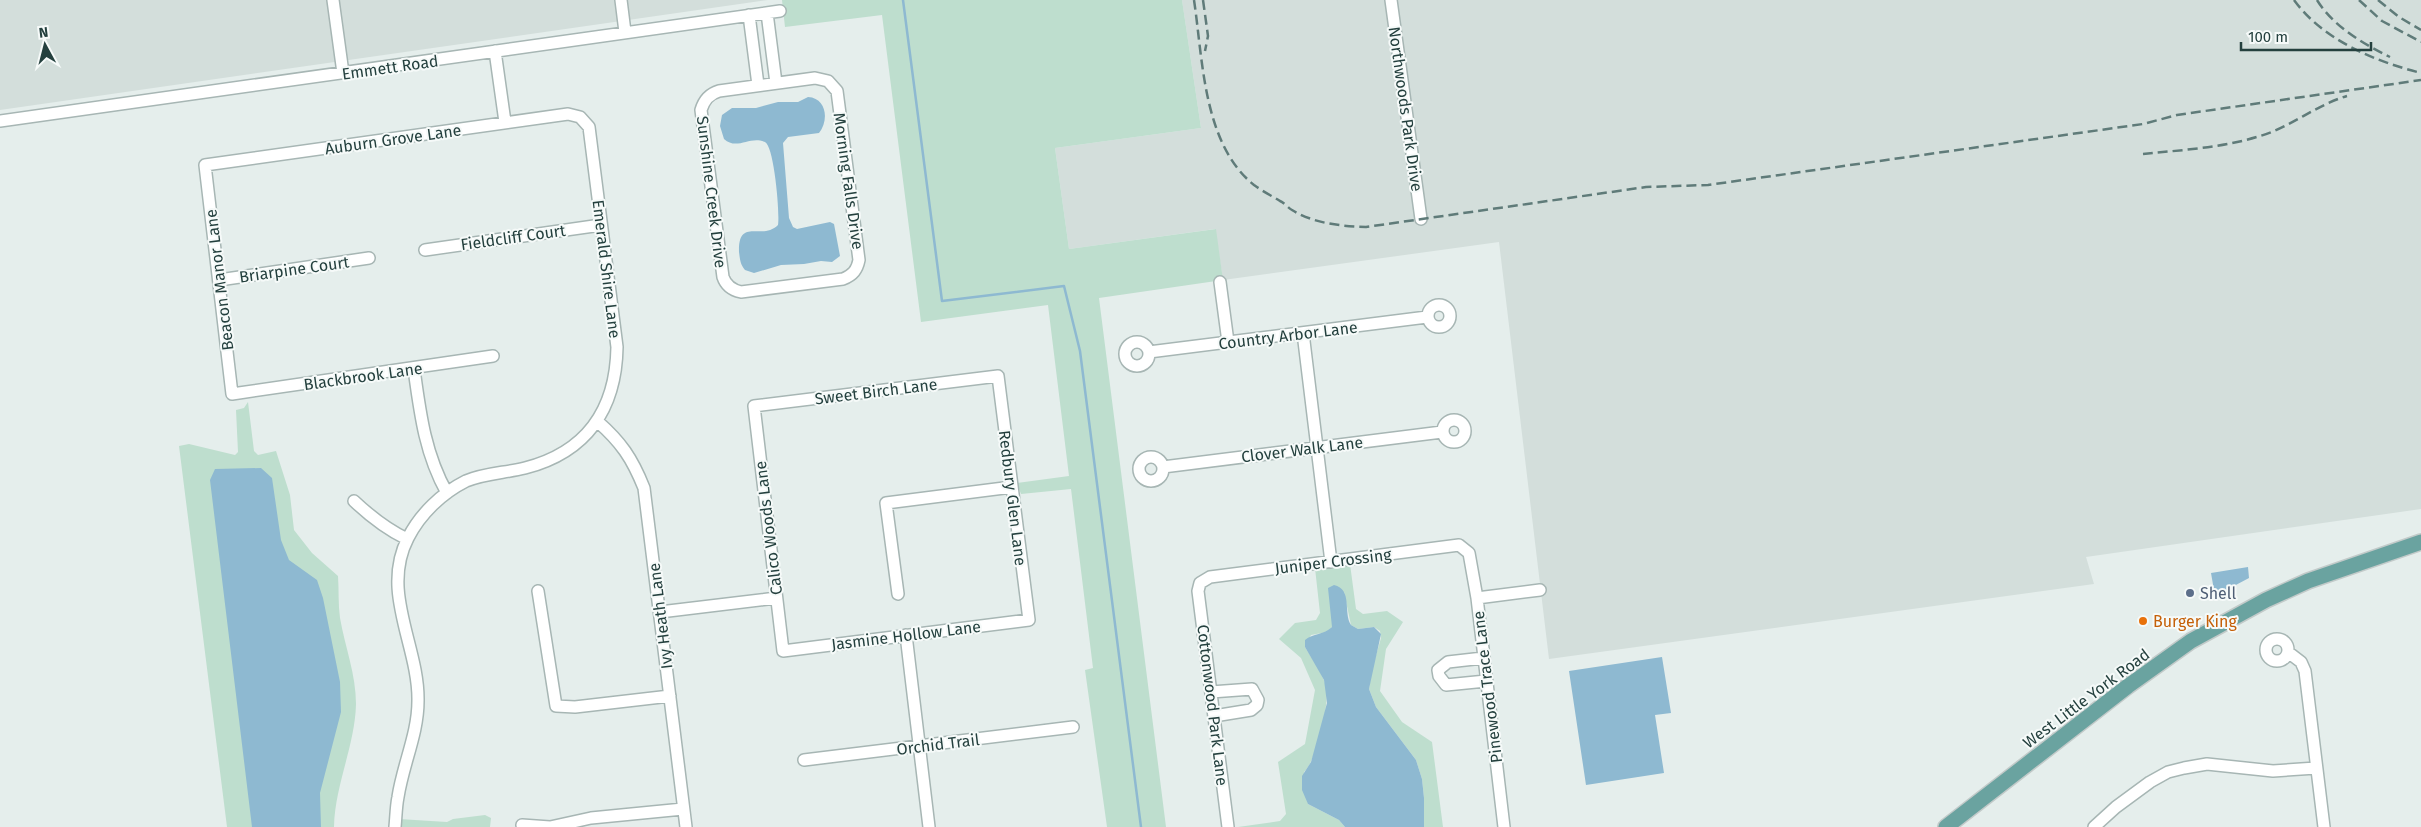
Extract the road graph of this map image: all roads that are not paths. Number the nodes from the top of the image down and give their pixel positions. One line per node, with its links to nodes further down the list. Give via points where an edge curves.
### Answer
1 (333, 0): 11 (street)
2 (621, 0): 7 (street)
3 (1391, 0): 18 (street, Northwoods Park Drive)
4 (780, 11): 5 (street, Emmett Road)
5 (767, 13): 6 (street, Emmett Road); 8 (street)
6 (749, 15): 7 (street, Emmett Road); 10 (street)
7 (625, 32): 9 (street, Emmett Road)
8 (772, 50): 10 (street); 12 (street)
9 (495, 51): 11 (street, Emmett Road); 16 (street)
10 (754, 53): 13 (street)
11 (343, 74): 15 (street, Emmett Road)
12 (776, 83): 13 (street); 24 (street, Morning Falls Drive, via 815,78 828,81 837,91 859,260 855,272 843,279 741,292)
13 (758, 86): 24 (street, Sunshine Creek Drive, via 719,91 707,97 701,110 723,277)
14 (580, 117): 16 (street, Auburn Grove Lane, via 568,114); 19 (street, Emerald Shire Lane, via 589,127)
15 (0, 121)
16 (506, 122): 17 (street, Auburn Grove Lane)
17 (205, 165): 22 (street, Beacon Manor Lane)
18 (1421, 219)
19 (601, 225): 20 (street, Fieldcliff Court); 34 (street, Emerald Shire Lane, via 617,368 611,394)
20 (425, 250)
21 (369, 258): 22 (street, Briarpine Court)
22 (219, 280): 32 (street, Beacon Manor Lane)
23 (1220, 282): 27 (street)
24 (728, 286)
25 (1427, 317): 26 (street, Country Arbor Lane)
26 (1303, 332): 27 (street, Country Arbor Lane); 36 (street)
27 (1228, 342): 28 (street, Country Arbor Lane)
28 (1149, 352)
29 (493, 356): 30 (street, Blackbrook Lane)
30 (414, 369): 32 (street, Blackbrook Lane); 39 (street, via 426,446)
31 (998, 376): 33 (street, Sweet Birch Lane); 38 (street, Redbury Glen Lane)
32 (232, 394)
33 (754, 406): 49 (street, Calico Woods Lane)
34 (597, 421): 39 (street, Emerald Shire Lane, via 573,447 552,460 485,474); 51 (street, Ivy Heath Lane, via 615,437 632,460 644,488)
35 (1442, 432): 36 (street, Clover Walk Lane)
36 (1317, 447): 37 (street, Clover Walk Lane); 44 (street)
37 (1162, 467)
38 (1012, 487): 48 (street, via 886,503); 52 (street, Redbury Glen Lane)
39 (447, 493): 41 (street, Emerald Shire Lane, via 430,507)
40 (354, 500): 41 (street, via 372,519)
41 (408, 539): 67 (street, Emerald Shire Lane, via 397,589 412,652 418,701 411,748 398,796)
42 (2421, 542): 72 (main road, West Little York Road, via 2308,581 2191,641)
43 (1466, 549): 44 (street, Juniper Crossing, via 1459,545); 50 (street, Pinewood Trace Lane)
44 (1331, 562): 45 (street, Juniper Crossing, via 1210,577)
45 (1200, 583): 58 (street, Cottonwood Park Lane, via 1198,591)
46 (1540, 590): 50 (street)
47 (538, 591): 59 (street, via 556,706 575,707)
48 (898, 594)
49 (776, 598): 51 (street); 54 (street, Calico Woods Lane)
50 (1477, 598): 56 (street, Pinewood Trace Lane)
51 (660, 612): 59 (street, Ivy Heath Lane)
52 (1030, 620): 53 (street, Jasmine Hollow Lane)
53 (906, 635): 54 (street, Jasmine Hollow Lane); 62 (street)
54 (783, 651)
55 (2288, 652): 64 (street, via 2301,662 2305,672)
56 (1483, 658): 57 (street, Pinewood Trace Lane); 57 (street, via 1448,662 1438,670 1446,685)
57 (1486, 681): 71 (street, Pinewood Trace Lane)
58 (1211, 692): 60 (street, Cottonwood Park Lane); 60 (street, via 1252,689 1258,700 1251,710)
59 (670, 696): 65 (street, Ivy Heath Lane)
60 (1214, 716): 70 (street, Cottonwood Park Lane)
61 (1073, 727): 62 (street, Orchid Trail)
62 (919, 746): 63 (street, Orchid Trail); 69 (street)
63 (804, 760)
64 (2316, 768): 73 (street, via 2273,771 2207,764 2168,772 2116,807); 74 (street)
65 (683, 809): 66 (street, via 591,818 550,827); 68 (street, Ivy Heath Lane)
66 (522, 825)
67 (395, 827)
68 (686, 827)
69 (929, 827)
70 (1228, 827)
71 (1504, 827)
72 (1946, 827)
73 (2094, 827)
74 (2324, 827)

